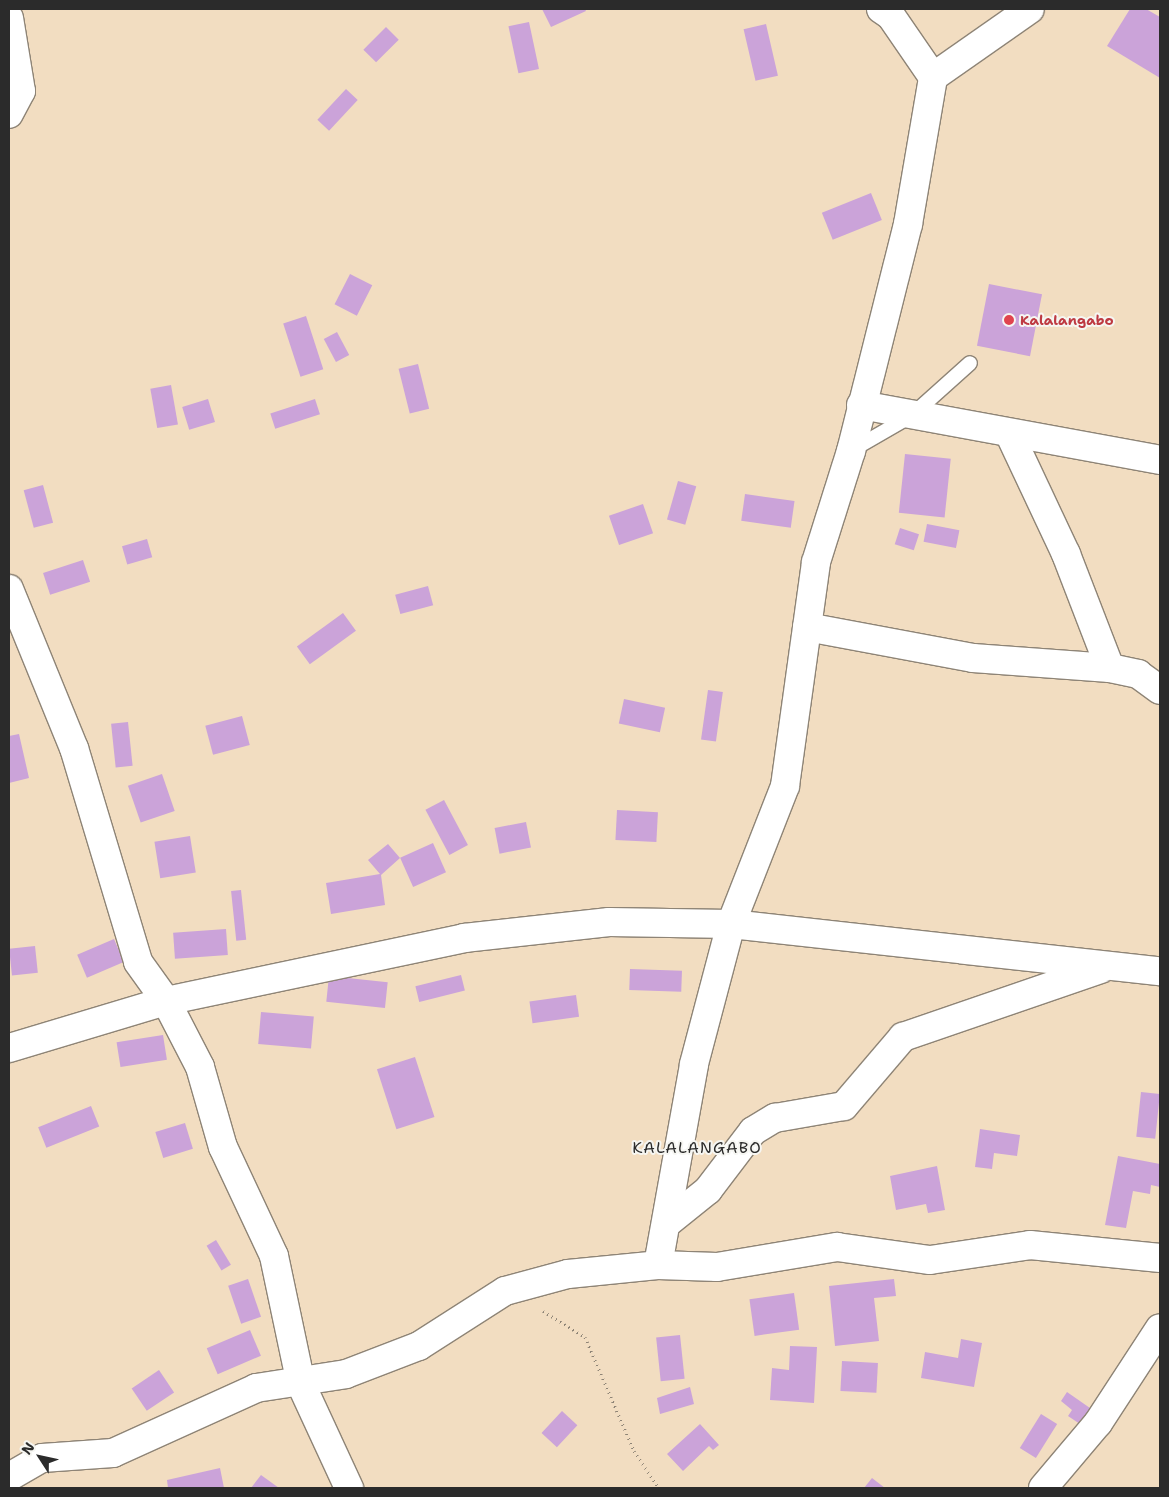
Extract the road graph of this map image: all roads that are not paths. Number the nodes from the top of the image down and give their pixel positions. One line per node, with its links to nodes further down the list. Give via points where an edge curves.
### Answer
1 (881, 9): 4 (street, via 891,16)
2 (1030, 9): 4 (street)
3 (9, 18): 5 (street, via 21,91)
4 (933, 77): 7 (street, via 908,224)
5 (9, 114)
6 (970, 363): 8 (lane)
7 (861, 405): 8 (street); 10 (street)
8 (911, 416): 9 (street); 10 (lane)
9 (1010, 436): 11 (street); 14 (street, via 1066,554)
10 (851, 451): 13 (street, via 816,562)
11 (1160, 460)
12 (9, 589): 19 (street, via 74,748 138,962)
13 (807, 627): 14 (street, via 974,658); 16 (street, via 785,786)
14 (1110, 668): 15 (street, via 1138,674)
15 (1160, 690)
16 (731, 924): 17 (street); 19 (street, via 609,922 464,938); 21 (street, via 694,1064)
17 (1108, 966): 18 (street); 21 (street, via 903,1037 844,1106 775,1118 753,1131 708,1190)
18 (1160, 971)
19 (166, 1001): 20 (street); 25 (street, via 200,1066 222,1147 274,1256)
20 (9, 1048)
21 (666, 1223): 23 (street)
22 (1160, 1258): 23 (street, via 1030,1245 930,1260 837,1247 808,1248 716,1267)
23 (658, 1266): 25 (street, via 568,1274 505,1291 419,1346 346,1374)
24 (1160, 1328): 28 (street, via 1098,1423)
25 (301, 1384): 26 (street, via 256,1388 113,1453 42,1458); 27 (street)
26 (9, 1477)
27 (349, 1488)
28 (1043, 1488)

